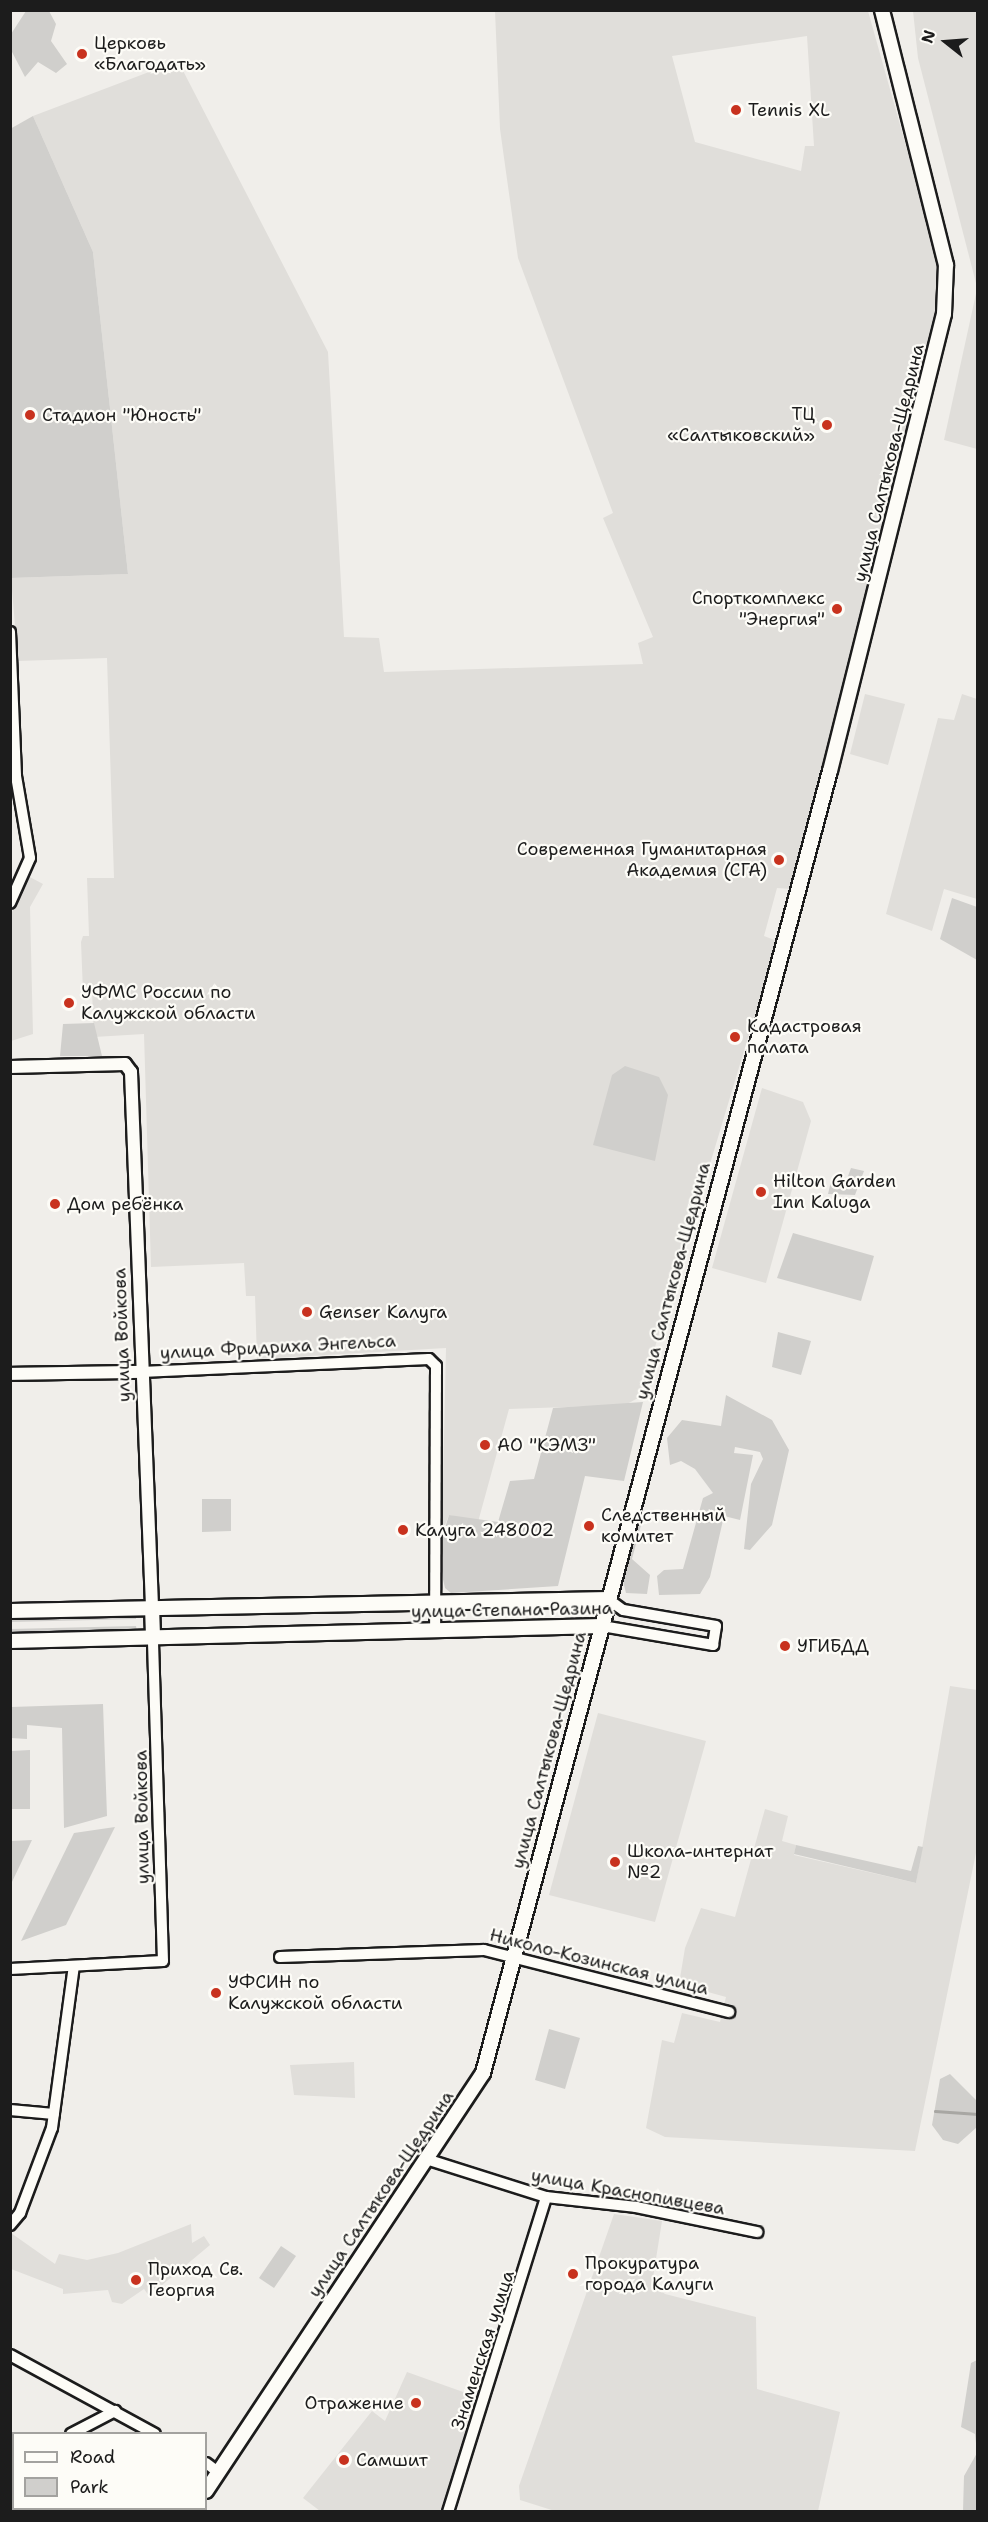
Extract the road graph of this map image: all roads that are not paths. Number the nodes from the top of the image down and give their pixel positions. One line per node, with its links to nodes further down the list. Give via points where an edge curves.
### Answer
1 (882, 10): 8 (main road, улица Салтыкова-Щедрина, via 946,265 945,308 830,771)
2 (10, 632): 3 (street, via 16,777 30,858)
3 (10, 903)
4 (10, 1067): 5 (street, улица Войкова, via 125,1064 131,1072)
5 (141, 1372): 6 (street, улица Фридриха Энгельса); 7 (street, улица Фридриха Энгельса, via 429,1359 436,1366); 9 (street, улица Войкова)
6 (10, 1374)
7 (434, 1599): 8 (main road, улица Степана Разина); 9 (main road, улица Степана Разина); 12 (street)
8 (608, 1599): 11 (main road, улица Салтыкова-Щедрина); 11 (street, улица Степана Разина, via 622,1610 716,1626 713,1645)
9 (152, 1607): 10 (main road, улица Степана Разина); 13 (main road)
10 (10, 1611)
11 (602, 1626): 12 (main road, улица Степана Разина); 15 (main road, улица Салтыкова-Щедрина)
12 (435, 1629): 13 (main road, улица Степана Разина)
13 (153, 1637): 14 (main road, улица Степана Разина); 17 (street, улица Войкова, via 163,1961)
14 (10, 1641)
15 (514, 1955): 16 (street, Николо-Козинская улица, via 484,1950); 19 (street, Николо-Козинская улица); 22 (main road, улица Салтыкова-Щедрина, via 483,2073)
16 (280, 1957)
17 (74, 1966): 18 (street); 21 (street)
18 (10, 1969)
19 (729, 2012)
20 (10, 2110): 21 (street)
21 (54, 2114): 24 (street, via 20,2213)
22 (426, 2159): 23 (street, улица Краснопивцева); 31 (main road, улица Салтыкова-Щедрина)
23 (546, 2198): 25 (street, улица Краснопивцева, via 636,2207); 33 (street, Знаменская улица)
24 (10, 2225)
25 (757, 2232)
26 (13, 2354): 27 (street)
27 (115, 2411): 28 (street); 29 (street)
28 (73, 2432)
29 (153, 2432)
30 (207, 2464): 31 (street)
31 (218, 2472): 32 (main road, улица Салтыкова-Щедрина)
32 (207, 2488)
33 (448, 2511)

